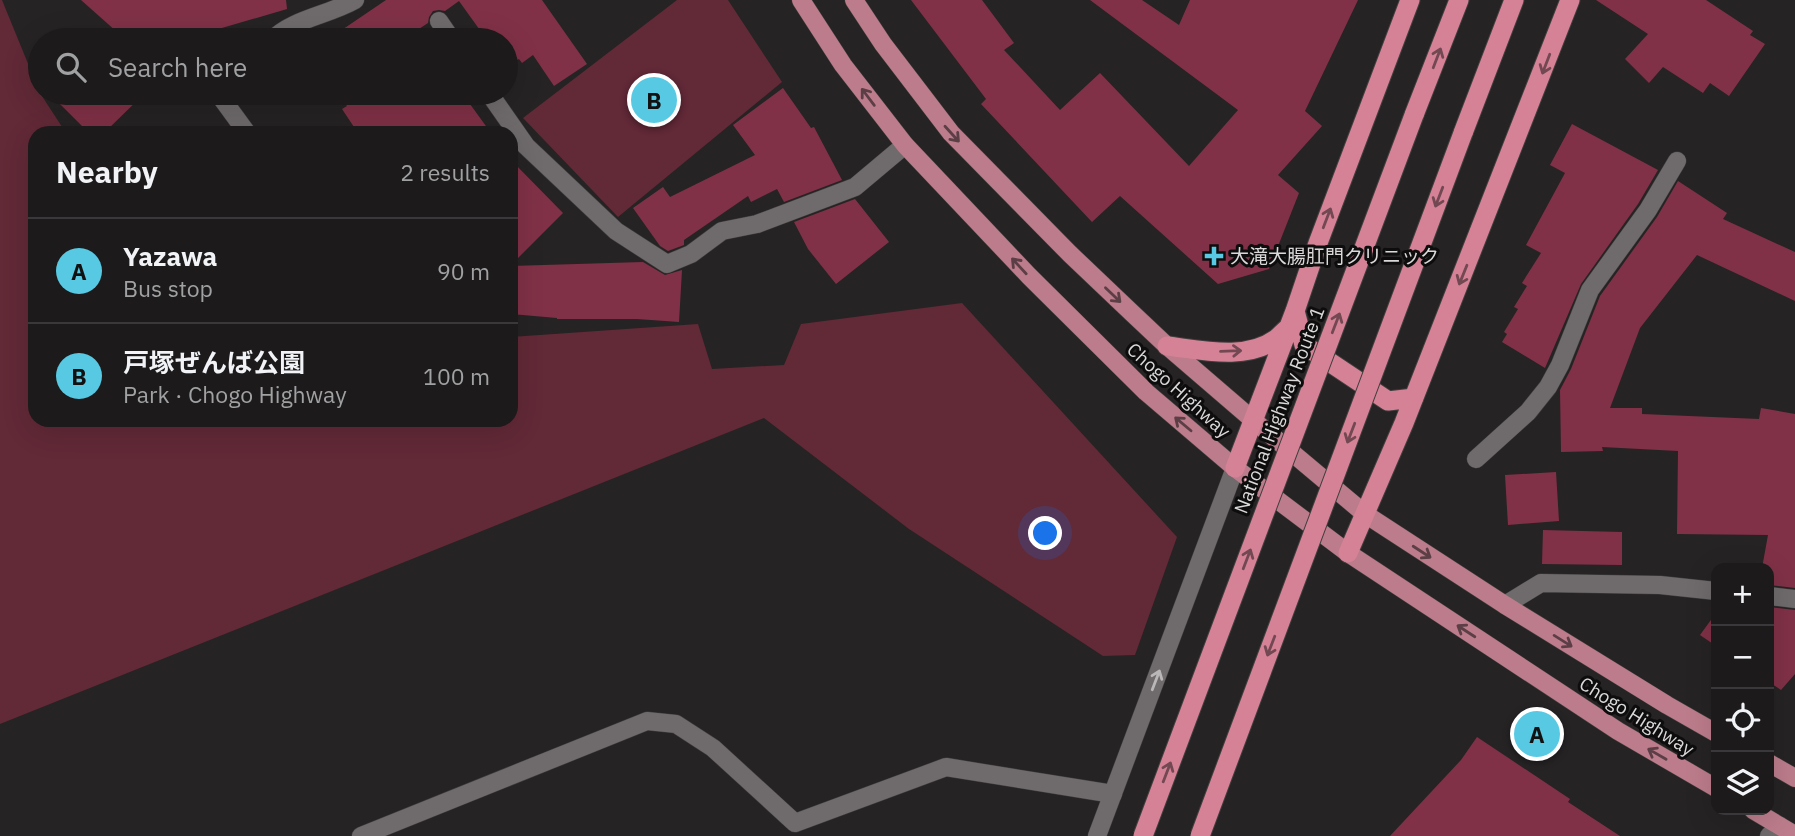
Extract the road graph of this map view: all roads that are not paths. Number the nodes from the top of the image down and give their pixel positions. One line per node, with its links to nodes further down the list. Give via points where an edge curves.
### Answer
1 (801, 0): 15 (main road, Chogo Highway, one-way to 1, via 843,65)
2 (855, 0): 19 (main road, Chogo Highway, one-way to 19, via 951,133)
3 (1410, 0): 18 (highway, one-way to 3)
4 (1459, 0): 40 (highway, National Highway Route 1, one-way to 4, bridge)
5 (1514, 0): 41 (highway, one-way to 41, bridge)
6 (1570, 0): 20 (highway, one-way to 20)
7 (344, 2): 9 (street)
8 (439, 21): 10 (street)
9 (286, 28)
10 (444, 28)
11 (227, 105): 13 (street)
12 (495, 105): 14 (street)
13 (242, 126)
14 (506, 126)
15 (905, 145): 16 (street, via 855,187 757,224 722,231 691,254 667,264 616,231); 23 (main road, Chogo Highway, one-way to 15, via 1146,392)
16 (518, 150)
17 (1677, 161): 22 (street, via 1590,290 1548,387 1528,412)
18 (1292, 319): 19 (highway, one-way to 18, via 1215,352 1257,349 1275,340); 20 (highway, via 1304,345 1388,401); 21 (highway)
19 (1167, 346): 21 (main road, Chogo Highway)
20 (1414, 398): 24 (highway)
21 (1253, 420): 23 (highway); 24 (main road, Chogo Highway)
22 (1476, 459)
23 (1236, 468): 25 (main road, Chogo Highway); 34 (street, one-way to 23)
24 (1365, 514): 25 (highway); 29 (main road, Chogo Highway, one-way to 29)
25 (1348, 553): 33 (main road, Chogo Highway, one-way to 25, via 1618,731)
26 (1711, 590): 29 (street, via 1541,583)
27 (1774, 596): 28 (street)
28 (1795, 598)
29 (1505, 606): 30 (main road, Chogo Highway, one-way to 30)
30 (1711, 730)
31 (1774, 766): 32 (main road)
32 (1795, 778)
33 (1711, 785)
34 (1113, 794): 36 (street, via 946,767); 39 (street)
35 (1759, 815): 37 (main road)
36 (791, 830): 38 (street, via 713,748 676,724 647,720)
37 (1781, 832)
38 (361, 836)
39 (1097, 836)
40 (1143, 836)
41 (1200, 836)

